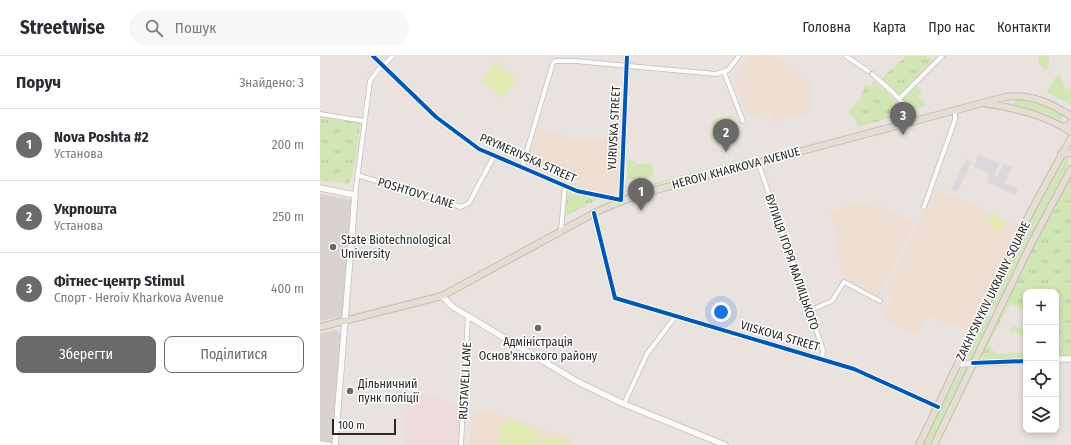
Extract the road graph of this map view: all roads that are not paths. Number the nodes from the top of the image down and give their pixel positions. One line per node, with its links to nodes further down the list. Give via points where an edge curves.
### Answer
1 (373, 56): 8 (street, PRYMERIVSKA STREET)
2 (393, 56): 8 (street)
3 (627, 56): 9 (street, YURIVSKA STREET)
4 (739, 56): 10 (street)
5 (846, 56): 11 (street)
6 (942, 56): 11 (street)
7 (558, 58): 9 (street); 27 (street, via 553,63)
8 (383, 65): 17 (street, via 370,81); 25 (street, PRYMERIVSKA STREET, via 436,117 463,139)
9 (627, 66): 10 (street, via 716,74); 33 (street, YURIVSKA STREET)
10 (724, 72): 18 (street)
11 (899, 98): 16 (street)
12 (983, 102): 13 (main road, HEROIV KHARKOVA AVENUE); 15 (main road, HEROIV KHARKOVA AVENUE, via 1025,96 1044,101); 19 (main road, HEROIV KHARKOVA AVENUE, via 1020,110)
13 (955, 109): 16 (main road, HEROIV KHARKOVA AVENUE); 34 (street, via 955,120)
14 (320, 114): 17 (street)
15 (1071, 118): 19 (main road, via 1069,125)
16 (911, 120): 26 (main road, HEROIV KHARKOVA AVENUE)
17 (364, 121): 29 (street)
18 (743, 121)
19 (1063, 127): 20 (main road, HEROIV KHARKOVA AVENUE); 22 (main road, via 1068,134)
20 (1071, 132)
21 (1071, 138): 22 (main road, ZAKHYSNYKIV UKRAINY SQUARE)
22 (1065, 146): 24 (main road, ZAKHYSNYKIV UKRAINY SQUARE)
23 (1071, 153): 24 (main road)
24 (1061, 154): 39 (main road, ZAKHYSNYKIV UKRAINY SQUARE)
25 (494, 156): 27 (street, PRYMERIVSKA STREET); 29 (street, POSHTOVY LANE, via 469,203 461,207)
26 (759, 164): 33 (main road, HEROIV KHARKOVA AVENUE); 40 (street, ВУЛИЦЯ ІГОРЯ МАЛИЦЬКОГО)
27 (522, 167): 30 (street, PRYMERIVSKA STREET)
28 (1071, 169): 42 (main road, ZAKHYSNYKIV UKRAINY SQUARE)
29 (357, 175): 32 (street)
30 (565, 184): 33 (street, PRYMERIVSKA STREET, via 586,194 605,195); 36 (street)
31 (320, 188): 32 (main road)
32 (355, 195): 44 (main road)
33 (621, 200): 35 (main road, HEROIV KHARKOVA AVENUE)
34 (924, 207)
35 (594, 213): 36 (main road, HEROIV KHARKOVA AVENUE); 43 (street, VIISKOVA STREET, via 615,298)
36 (560, 230): 37 (main road, HEROIV KHARKOVA AVENUE)
37 (442, 296): 41 (main road, via 453,307); 44 (main road, HEROIV KHARKOVA AVENUE)
38 (880, 301): 40 (street, via 844,282 835,299)
39 (983, 310): 42 (main road); 51 (main road, ZAKHYSNYKIV UKRAINY SQUARE)
40 (809, 311): 46 (street, ВУЛИЦЯ ІГОРЯ МАЛИЦЬКОГО, via 823,350)
41 (468, 316): 52 (main road, via 578,382); 57 (street, RUSTAVELI LANE)
42 (996, 316): 50 (main road, ZAKHYSNYKIV UKRAINY SQUARE)
43 (675, 317): 46 (street, VIISKOVA STREET); 52 (street, via 647,354)
44 (346, 321): 45 (main road, HEROIV KHARKOVA AVENUE); 56 (main road)
45 (320, 327)
46 (822, 359): 53 (street, VIISKOVA STREET, via 854,369)
47 (1059, 359): 48 (main road)
48 (1071, 359)
49 (1023, 361): 50 (main road)
50 (974, 363): 51 (main road); 60 (main road, ZAKHYSNYKIV UKRAINY SQUARE)
51 (958, 364): 53 (main road, ZAKHYSNYKIV UKRAINY SQUARE)
52 (624, 404): 58 (main road)
53 (938, 407): 59 (main road, ZAKHYSNYKIV UKRAINY SQUARE)
54 (320, 444): 55 (main road)
55 (329, 445)
56 (335, 445)
57 (461, 445)
58 (725, 445)
59 (919, 445)
60 (934, 445)

